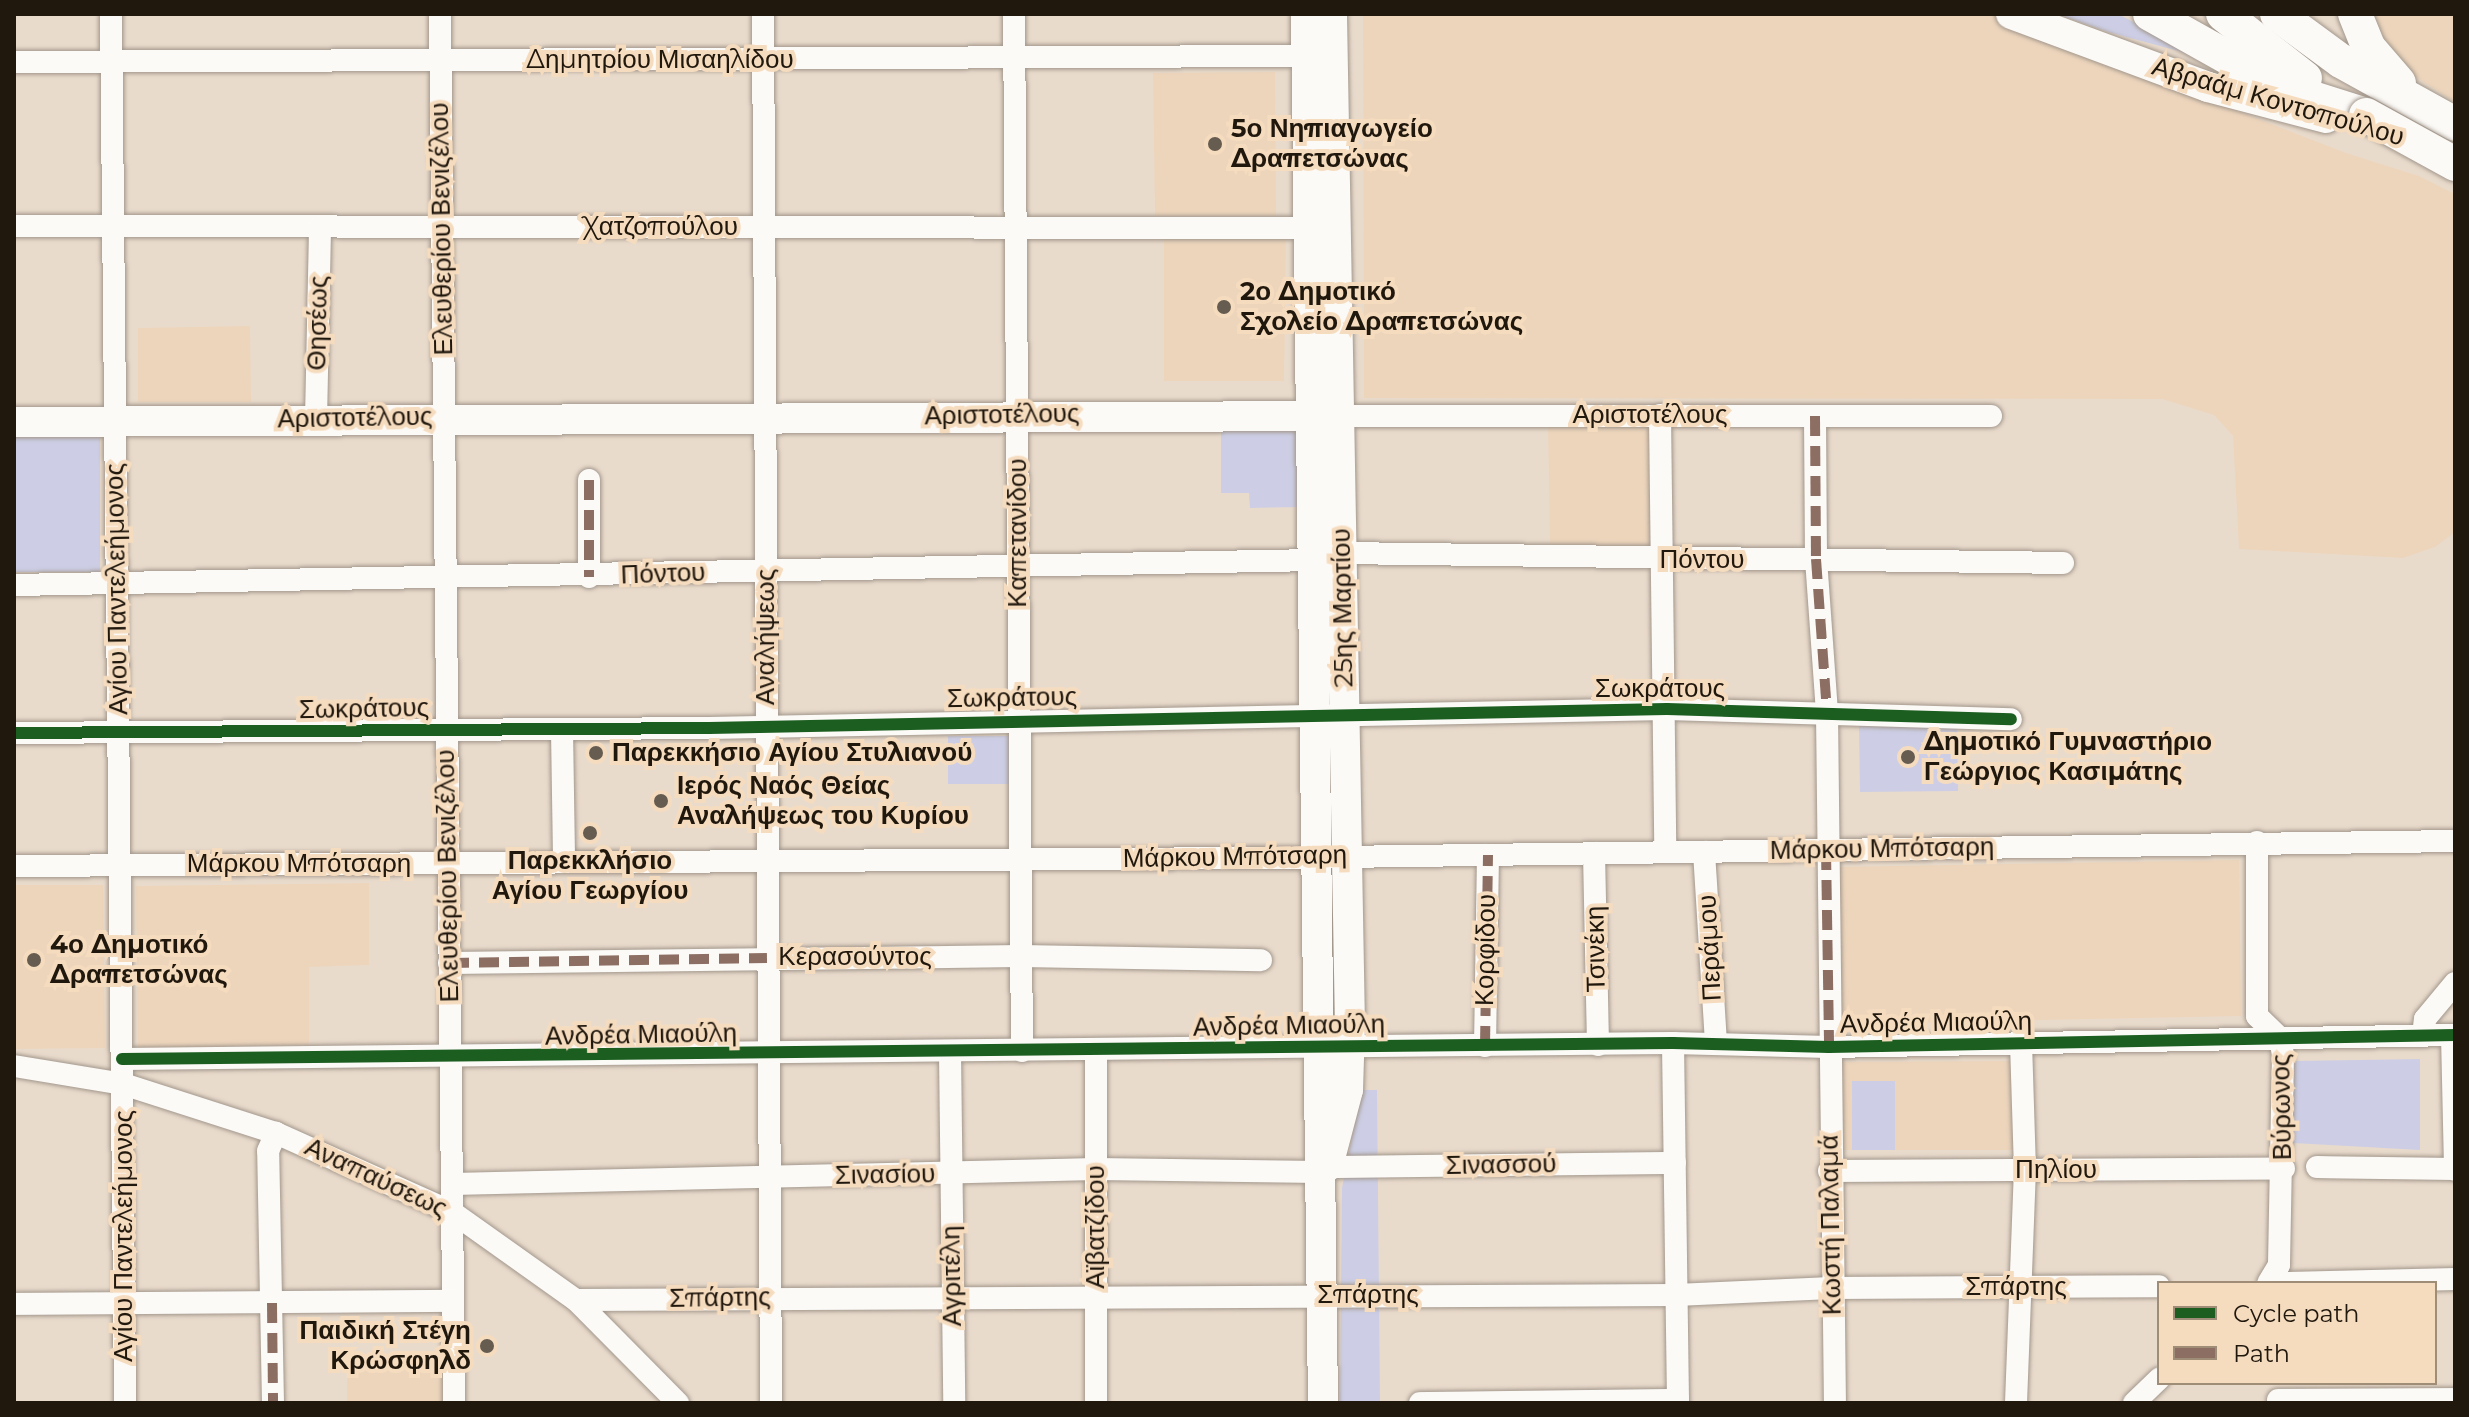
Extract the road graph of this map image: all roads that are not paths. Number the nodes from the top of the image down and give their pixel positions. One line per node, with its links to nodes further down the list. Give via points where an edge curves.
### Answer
1 (111, 14): 17 (street, Αγίου Παντελεήμονος)
2 (440, 14): 15 (street, Ελευθερίου Βενιζέλου)
3 (763, 14): 14 (street, Αναλήψεως)
4 (1014, 14): 13 (street, Καπετανίδου)
5 (1306, 14): 12 (street, 25ης Μαρτίου)
6 (1332, 14): 32 (street, 25ης Μαρτίου)
7 (2011, 14): 20 (street, Αβραάμ Κοντοπούλου, via 2208,87)
8 (2150, 14): 11 (main road)
9 (2277, 14): 18 (main road, via 2341,61)
10 (2358, 24): 18 (main road)
11 (2223, 28): 21 (main road, bridge, via 2284,89 2366,115)
12 (1306, 56): 13 (street, Δημητρίου Μισαηλίδου); 28 (street, 25ης Μαρτίου)
13 (1014, 58): 14 (street, Δημητρίου Μισαηλίδου); 27 (street, Καπετανίδου)
14 (764, 59): 15 (street, Δημητρίου Μισαηλίδου); 26 (street, Αναλήψεως)
15 (440, 61): 17 (street, Δημητρίου Μισαηλίδου); 25 (street, Ελευθερίου Βενιζέλου)
16 (14, 62): 17 (street, Δημητρίου Μισαηλίδου)
17 (111, 62): 23 (street, Αγίου Παντελεήμονος)
18 (2415, 103): 19 (main road)
19 (2455, 124)
20 (2455, 154)
21 (2455, 164)
22 (14, 226): 23 (street, Χατζοπούλου)
23 (113, 226): 24 (street, Χατζοπούλου); 37 (street, Αγίου Παντελεήμονος)
24 (320, 227): 25 (street, Χατζοπούλου); 36 (street, Θησέως)
25 (442, 227): 26 (street, Χατζοπούλου); 35 (street, Ελευθερίου Βενιζέλου)
26 (766, 227): 27 (street, Χατζοπούλου); 31 (street, Αναλήψεως)
27 (1016, 228): 28 (street, Χατζοπούλου); 29 (street, Καπετανίδου)
28 (1308, 228): 32 (street, 25ης Μαρτίου)
29 (1017, 414): 31 (street, Αριστοτέλους); 32 (street, Αριστοτέλους); 45 (street, Καπετανίδου)
30 (1660, 415): 32 (street, Αριστοτέλους); 33 (street, Αριστοτέλους); 43 (street)
31 (764, 416): 35 (street, Αριστοτέλους); 46 (street, Αναλήψεως)
32 (1325, 416): 40 (street, 25ης Μαρτίου); 42 (street, 25ης Μαρτίου)
33 (1815, 416): 34 (street, Αριστοτέλους); 41 (street, Κωστή Παλαμά)
34 (1991, 416)
35 (444, 417): 36 (street, Αριστοτέλους); 48 (street, Ελευθερίου Βενιζέλου)
36 (316, 420): 37 (street, Αριστοτέλους)
37 (115, 421): 38 (street, Αριστοτέλους); 50 (street, Αγίου Παντελεήμονος)
38 (14, 422)
39 (589, 480): 47 (street)
40 (1342, 553): 43 (street, Πόντου); 54 (street, 25ης Μαρτίου)
41 (1816, 559): 43 (street, Πόντου); 44 (street, Πόντου); 52 (street, Κωστή Παλαμά)
42 (1312, 560): 45 (street, Πόντου); 53 (street, 25ης Μαρτίου)
43 (1664, 560): 51 (street)
44 (2063, 563)
45 (1018, 566): 46 (street, Πόντου); 56 (street, Καπετανίδου)
46 (766, 567): 47 (street, Πόντου); 57 (street, Αναλήψεως)
47 (589, 577): 48 (street, Πόντου)
48 (445, 581): 50 (street, Πόντου); 58 (street, Ελευθερίου Βενιζέλου)
49 (14, 585): 50 (street, Πόντου)
50 (116, 585): 61 (street, Αγίου Παντελεήμονος)
51 (1667, 709): 52 (street, Σωκράτους); 54 (street, Σωκράτους); 65 (street)
52 (1827, 713): 55 (street, Σωκράτους); 64 (street, Κωστή Παλαμά)
53 (1314, 716): 54 (street, Σωκράτους); 56 (street, Σωκράτους); 70 (street, 25ης Μαρτίου)
54 (1346, 717): 69 (street, 25ης Μαρτίου)
55 (2011, 719)
56 (1019, 720): 57 (street, Σωκράτους); 71 (street, Καπετανίδου)
57 (766, 724): 59 (street, Σωκράτους); 72 (street, Αναλήψεως)
58 (447, 730): 59 (street, Σωκράτους); 61 (street, Σωκράτους); 74 (street, Ελευθερίου Βενιζέλου)
59 (562, 730): 73 (street)
60 (14, 733): 61 (street, Σωκράτους)
61 (118, 733): 75 (street, Αγίου Παντελεήμονος)
62 (2455, 841): 63 (street, Μάρκου Μπότσαρη)
63 (2257, 842): 64 (street, Μάρκου Μπότσαρη); 84 (street, Βύρωνος, via 2257,1016)
64 (1826, 850): 66 (street, Μάρκου Μπότσαρη); 92 (street, Κωστή Παλαμά)
65 (1665, 852): 66 (street, Μάρκου Μπότσαρη); 67 (street, Μάρκου Μπότσαρη)
66 (1704, 852): 87 (street, Περάμου)
67 (1594, 853): 68 (street, Μάρκου Μπότσαρη); 88 (street, Τσινέκη)
68 (1488, 855): 69 (street, Μάρκου Μπότσαρη); 89 (street, Κορφίδου)
69 (1349, 856): 70 (street, Μάρκου Μπότσαρη); 91 (street, 25ης Μαρτίου)
70 (1315, 857): 71 (street, Μάρκου Μπότσαρη); 90 (street, 25ης Μαρτίου)
71 (1020, 859): 72 (street, Μάρκου Μπότσαρη); 77 (street, Καπετανίδου)
72 (765, 861): 73 (street, Μάρκου Μπότσαρη); 78 (street, Αναλήψεως)
73 (564, 862): 74 (street, Μάρκου Μπότσαρη)
74 (448, 863): 75 (street, Μάρκου Μπότσαρη); 80 (street, Ελευθερίου Βενιζέλου)
75 (119, 865): 76 (street, Μάρκου Μπότσαρη); 97 (street, Αγίου Παντελεήμονος)
76 (14, 866)
77 (1021, 956): 78 (street, Κερασούντος); 79 (street, Κερασούντος); 94 (street, Καπετανίδου)
78 (767, 958): 80 (street, Κερασούντος); 96 (street, Αναλήψεως)
79 (1261, 960)
80 (449, 963): 98 (street, Ελευθερίου Βενιζέλου)
81 (2455, 983): 82 (street, via 2425,1019)
82 (2423, 1035): 83 (street, Ανδρέα Μιαούλη); 84 (street, Ανδρέα Μιαούλη)
83 (2454, 1035): 106 (street)
84 (2280, 1038): 86 (street, Ανδρέα Μιαούλη); 105 (street, Βύρωνος)
85 (1673, 1043): 87 (street, Ανδρέα Μιαούλη); 88 (street, Ανδρέα Μιαούλη); 102 (street)
86 (2021, 1043): 92 (street, Ανδρέα Μιαούλη); 108 (street)
87 (1716, 1044): 92 (street, Ανδρέα Μιαούλη)
88 (1598, 1045): 89 (street, Ανδρέα Μιαούλη)
89 (1485, 1046): 91 (street, Ανδρέα Μιαούλη)
90 (1317, 1047): 91 (street, Ανδρέα Μιαούλη); 93 (street, Ανδρέα Μιαούλη); 107 (street, 25ης Μαρτίου)
91 (1349, 1047): 107 (street, 25ης Μαρτίου, via 1348,1090)
92 (1829, 1047): 109 (street, Κωστή Παλαμά)
93 (1096, 1050): 94 (street, Ανδρέα Μιαούλη); 104 (street, Αϊβατζίδου)
94 (1022, 1051): 95 (street, Ανδρέα Μιαούλη)
95 (950, 1052): 96 (street, Ανδρέα Μιαούλη); 110 (street, Αγριτέλη)
96 (768, 1055): 98 (street, Ανδρέα Μιαούλη); 111 (street, Αναλήψεως)
97 (122, 1059): 98 (street, Ανδρέα Μιαούλη); 100 (street, Αγίου Παντελεήμονος)
98 (450, 1059): 112 (street, Ελευθερίου Βενιζέλου)
99 (14, 1066): 100 (street, Αναπαύσεως)
100 (123, 1084): 101 (street, Αναπαύσεως); 129 (street, Αγίου Παντελεήμονος)
101 (276, 1133): 113 (street, Αναπαύσεως); 127 (street, via 268,1151)
102 (1675, 1163): 107 (street, Σινασσού); 121 (street)
103 (2317, 1167): 106 (street)
104 (1096, 1169): 107 (street, Σινασίου); 110 (street, Σινασίου); 123 (street, Αϊβατζίδου)
105 (2284, 1169): 108 (street, Πηλίου); 115 (street, Βύρωνος, via 2279,1265)
106 (2455, 1169)
107 (1323, 1170): 120 (street, 25ης Μαρτίου, via 1328,1267)
108 (2025, 1170): 109 (street, Πηλίου); 119 (street)
109 (1829, 1171): 118 (street, Κωστή Παλαμά)
110 (951, 1175): 111 (street, Σινασίου); 122 (street, Αγριτέλη)
111 (770, 1177): 112 (street, Σινασίου); 124 (street, Αναλήψεως)
112 (452, 1184): 113 (street, Ελευθερίου Βενιζέλου)
113 (452, 1212): 125 (street, Αναπαύσεως); 126 (street, Ελευθερίου Βενιζέλου)
114 (2455, 1279): 116 (street)
115 (2269, 1281)
116 (2346, 1281)
117 (2157, 1286): 119 (street, Σπάρτης)
118 (1831, 1288): 119 (street, Σπάρτης); 121 (street, Σπάρτης); 143 (street, Κωστή Παλαμά)
119 (2022, 1289): 144 (street)
120 (1320, 1295): 121 (street, Σπάρτης); 123 (street, Σπάρτης); 141 (street, 25ης Μαρτίου)
121 (1676, 1295): 133 (street)
122 (952, 1296): 123 (street, Σπάρτης); 124 (street, Σπάρτης); 139 (street, Αγριτέλη)
123 (1096, 1296): 140 (street, Αϊβατζίδου)
124 (769, 1297): 125 (street, Σπάρτης); 138 (street, Αναλήψεως)
125 (576, 1300): 137 (street, Αναπαύσεως)
126 (453, 1301): 127 (street); 136 (street, Ελευθερίου Βενιζέλου)
127 (272, 1303): 129 (street); 135 (street)
128 (14, 1304): 129 (street)
129 (125, 1304): 134 (street, Αγίου Παντελεήμονος)
130 (2157, 1381): 145 (street)
131 (2278, 1395): 132 (street)
132 (2455, 1399)
133 (1678, 1402): 142 (street)
134 (125, 1403)
135 (273, 1403)
136 (454, 1403)
137 (678, 1403)
138 (771, 1403)
139 (954, 1403)
140 (1096, 1403)
141 (1323, 1403)
142 (1420, 1403)
143 (1835, 1403)
144 (2016, 1403)
145 (2134, 1403)

